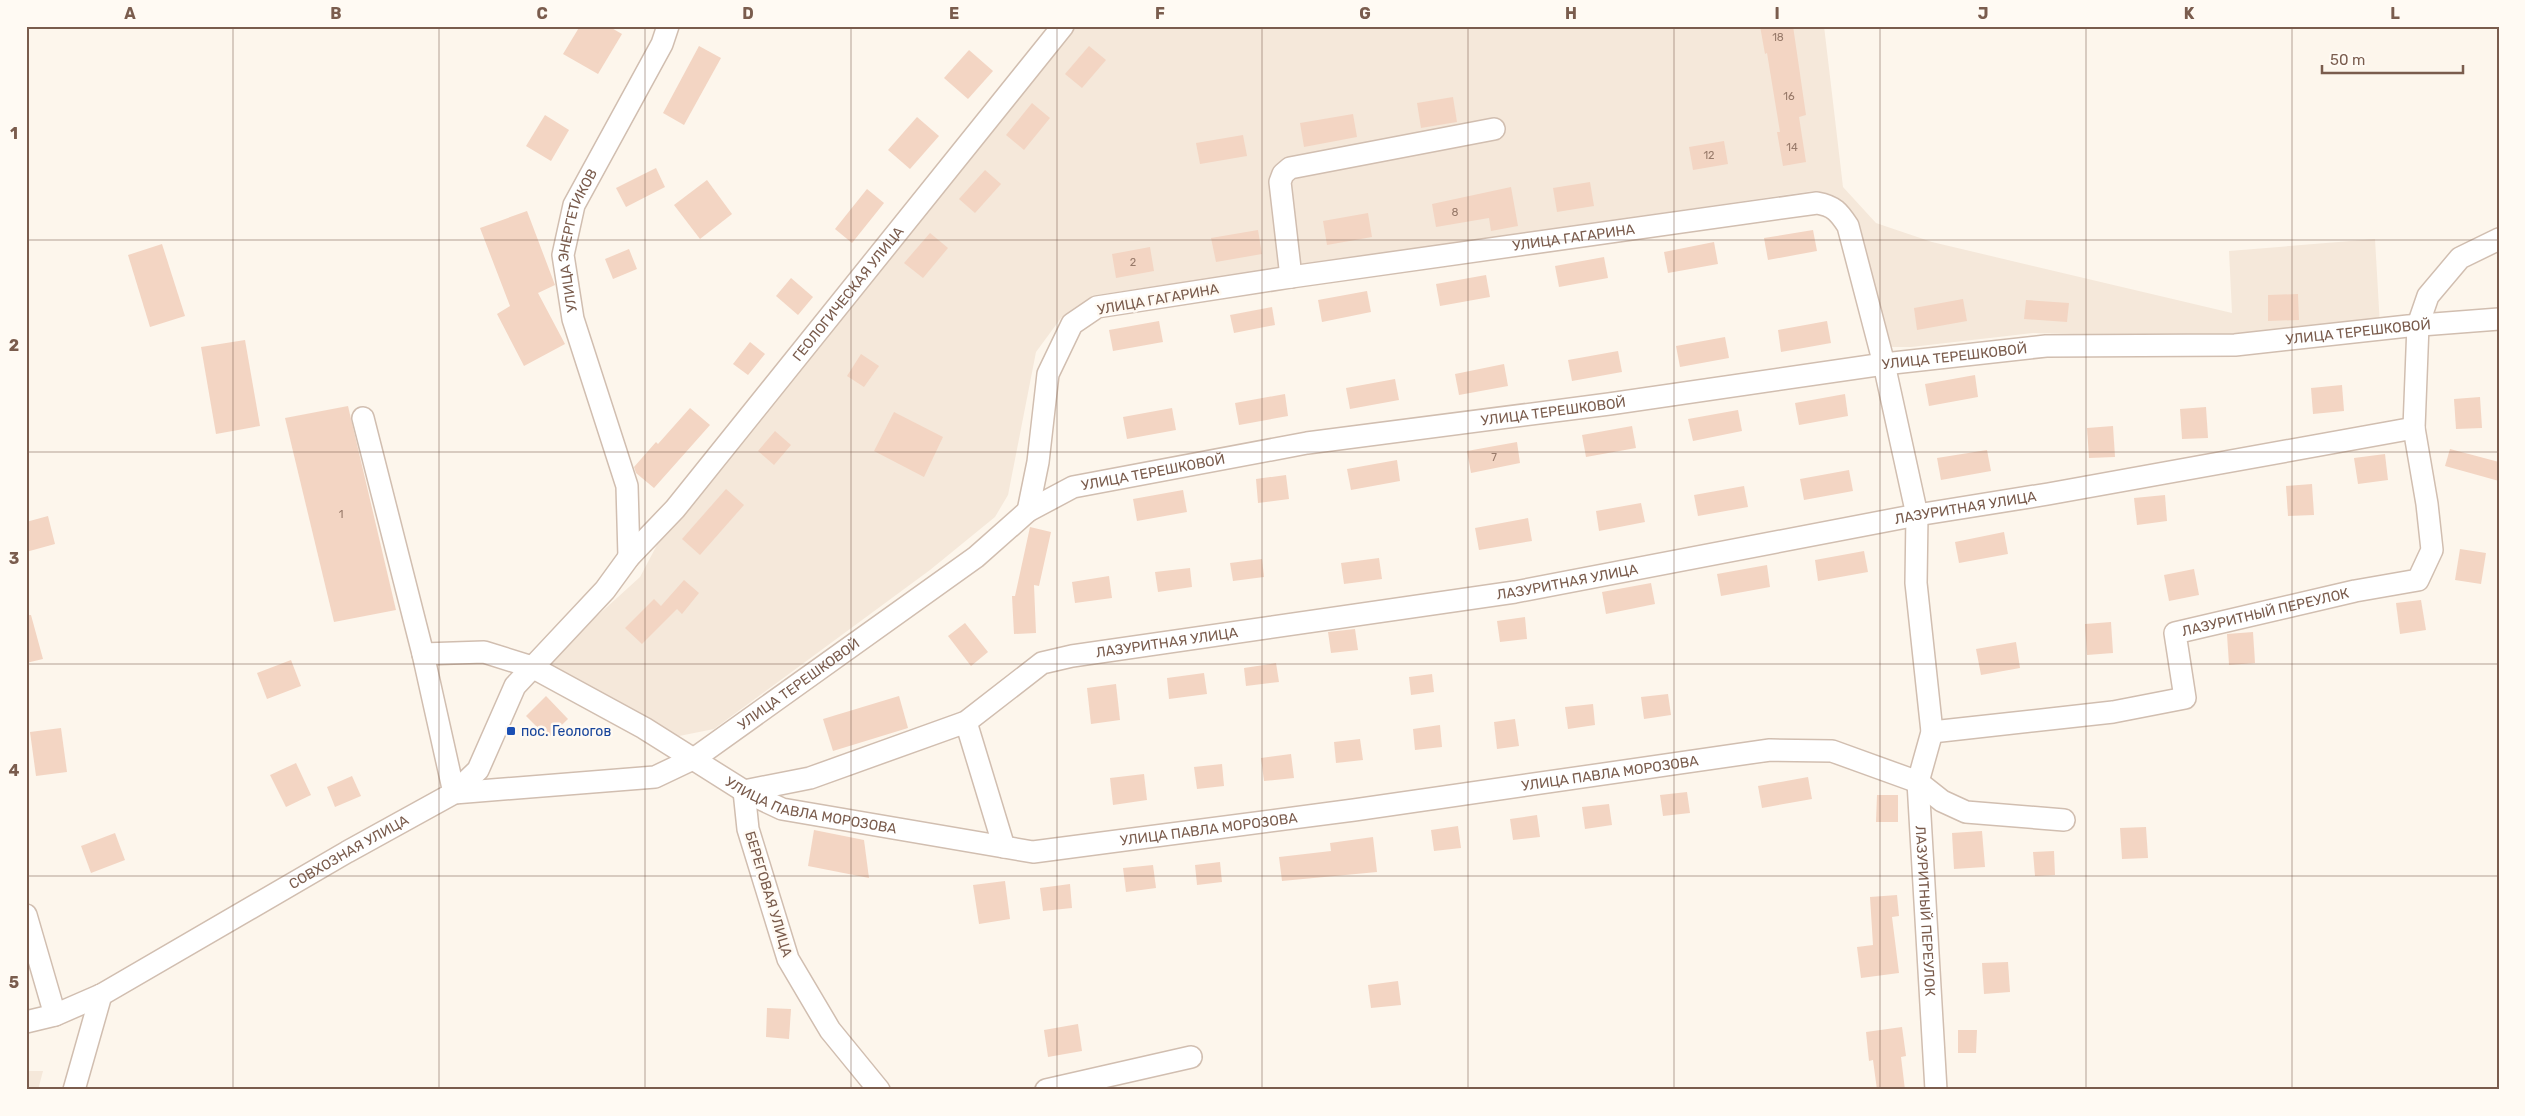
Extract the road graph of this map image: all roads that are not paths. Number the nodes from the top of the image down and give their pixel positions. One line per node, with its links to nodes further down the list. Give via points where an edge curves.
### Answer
1 (668, 26): 14 (street, УЛИЦА ЭНЕРГЕТИКОВ, via 662,44 574,205 563,255 573,319 627,486)
2 (1063, 26): 14 (street, ГЕОЛОГИЧЕСКАЯ УЛИЦА, via 675,509)
3 (1494, 129): 6 (street, via 1290,168 1280,182)
4 (1848, 226): 6 (street, УЛИЦА ГАГАРИНА, via 1831,206 1818,203); 9 (street, ЛАЗУРИТНЫЙ ПЕРЕУЛОК)
5 (2499, 239): 8 (street, ЛАЗУРИТНЫЙ ПЕРЕУЛОК, via 2460,258 2428,296)
6 (1291, 277): 12 (street, УЛИЦА ГАГАРИНА, via 1097,307 1072,324 1048,374 1038,462)
7 (2499, 320): 8 (street, УЛИЦА ТЕРЕШКОВОЙ)
8 (2418, 326): 9 (street, УЛИЦА ТЕРЕШКОВОЙ, via 2235,345 2046,346); 11 (street, ЛАЗУРИТНЫЙ ПЕРЕУЛОК)
9 (1884, 364): 12 (street, УЛИЦА ТЕРЕШКОВОЙ, via 1307,444 1073,487); 13 (street, ЛАЗУРИТНЫЙ ПЕРЕУЛОК)
10 (363, 418): 15 (street)
11 (2414, 428): 13 (street, ЛАЗУРИТНАЯ УЛИЦА); 18 (street, ЛАЗУРИТНЫЙ ПЕРЕУЛОК, via 2432,550 2418,580 2354,591 2175,632 2184,698 2113,712)
12 (1028, 510): 19 (street, УЛИЦА ТЕРЕШКОВОЙ, via 976,557)
13 (1917, 515): 17 (street, ЛАЗУРИТНАЯ УЛИЦА, via 1515,592 1072,656 1042,663); 18 (street, ЛАЗУРИТНЫЙ ПЕРЕУЛОК, via 1916,583)
14 (629, 557): 16 (street, ГЕОЛОГИЧЕСКАЯ УЛИЦА, via 605,590)
15 (423, 654): 16 (street, УЛИЦА ПАВЛА МОРОЗОВА, via 484,652); 22 (street)
16 (532, 667): 19 (street, УЛИЦА ПАВЛА МОРОЗОВА); 22 (street, ГЕОЛОГИЧЕСКАЯ УЛИЦА, via 515,686 478,770)
17 (966, 722): 21 (street, ЛАЗУРИТНАЯ УЛИЦА, via 810,778); 24 (street)
18 (1932, 732): 20 (street, ЛАЗУРИТНЫЙ ПЕРЕУЛОК)
19 (696, 758): 21 (street, УЛИЦА ПАВЛА МОРОЗОВА); 22 (street, СОВХОЗНАЯ УЛИЦА, via 655,777)
20 (1918, 782): 23 (street, УЛИЦА ПАВЛА МОРОЗОВА, via 1942,801 1966,812); 24 (street, УЛИЦА ПАВЛА МОРОЗОВА, via 1832,751 1770,750 1033,852); 33 (street, ЛАЗУРИТНЫЙ ПЕРЕУЛОК)
21 (744, 791): 24 (street, УЛИЦА ПАВЛА МОРОЗОВА, via 782,809); 31 (street, БЕРЕГОВАЯ УЛИЦА, via 748,829 788,959 830,1030)
22 (454, 793): 26 (street, СОВХОЗНАЯ УЛИЦА)
23 (2064, 820)
24 (1004, 847)
25 (26, 915): 27 (street)
26 (101, 995): 27 (street, СОВХОЗНАЯ УЛИЦА); 30 (street)
27 (55, 1015): 28 (street, СОВХОЗНАЯ УЛИЦА)
28 (26, 1022)
29 (1191, 1057): 32 (street)
30 (74, 1090)
31 (878, 1090)
32 (1046, 1090)
33 (1936, 1090)

